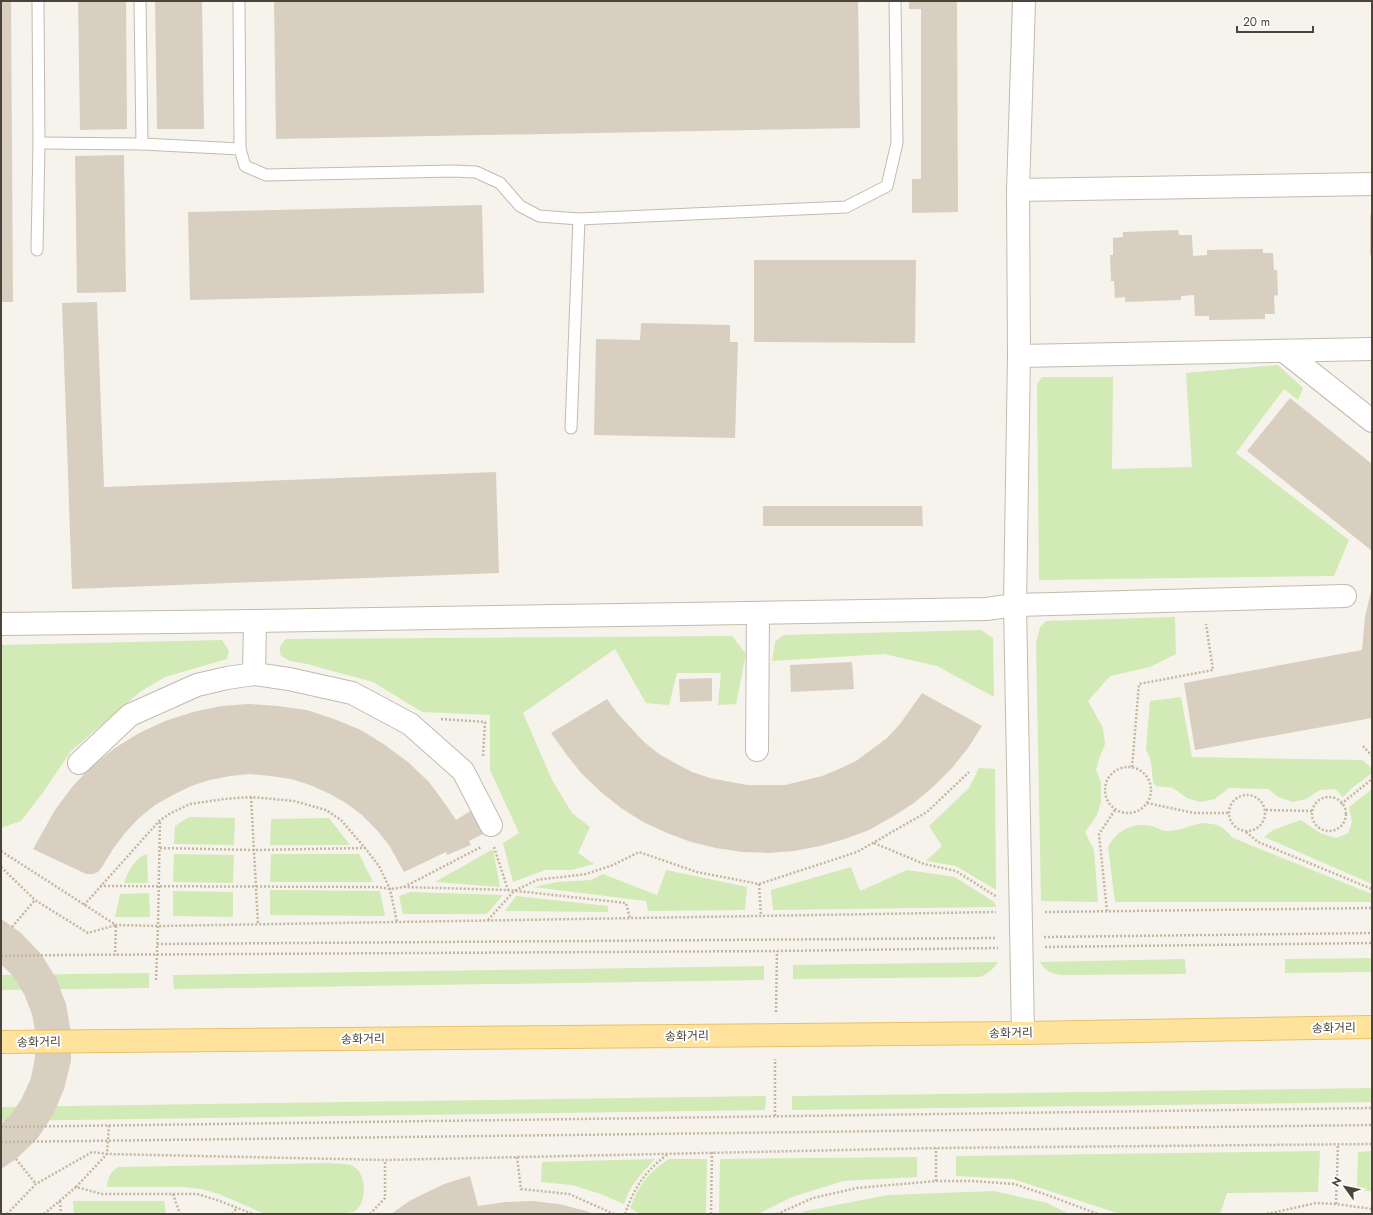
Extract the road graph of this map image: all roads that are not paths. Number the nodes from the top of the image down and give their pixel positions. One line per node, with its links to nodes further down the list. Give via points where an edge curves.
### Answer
1 (38, 1): 6 (lane)
2 (140, 1): 7 (lane)
3 (239, 1): 8 (lane)
4 (895, 1): 11 (lane, via 897,143 887,186 846,207)
5 (1024, 1): 10 (street)
6 (39, 143): 7 (lane); 12 (lane)
7 (142, 144): 8 (lane)
8 (240, 149): 11 (lane, via 245,166 266,175 476,172 500,184 520,206 539,216)
9 (1372, 184): 10 (street)
10 (1018, 190): 15 (street)
11 (579, 219): 17 (lane)
12 (37, 250)
13 (1372, 349): 14 (street)
14 (1284, 351): 15 (street); 16 (street)
15 (1019, 356): 19 (street)
16 (1372, 421)
17 (570, 428)
18 (1345, 596): 19 (street)
19 (1016, 605): 20 (street, via 986,609); 28 (street, via 1011,912 1021,942)
20 (758, 613): 21 (street); 24 (street)
21 (255, 621): 22 (street); 23 (street)
22 (1, 624)
23 (254, 674): 25 (street, via 197,685 130,715); 26 (street, via 352,693 410,724 463,771)
24 (757, 750)
25 (79, 763)
26 (492, 833)
27 (1372, 1027): 28 (main road, 송화거리)
28 (1023, 1033): 29 (main road, 송화거리)
29 (1, 1042)

